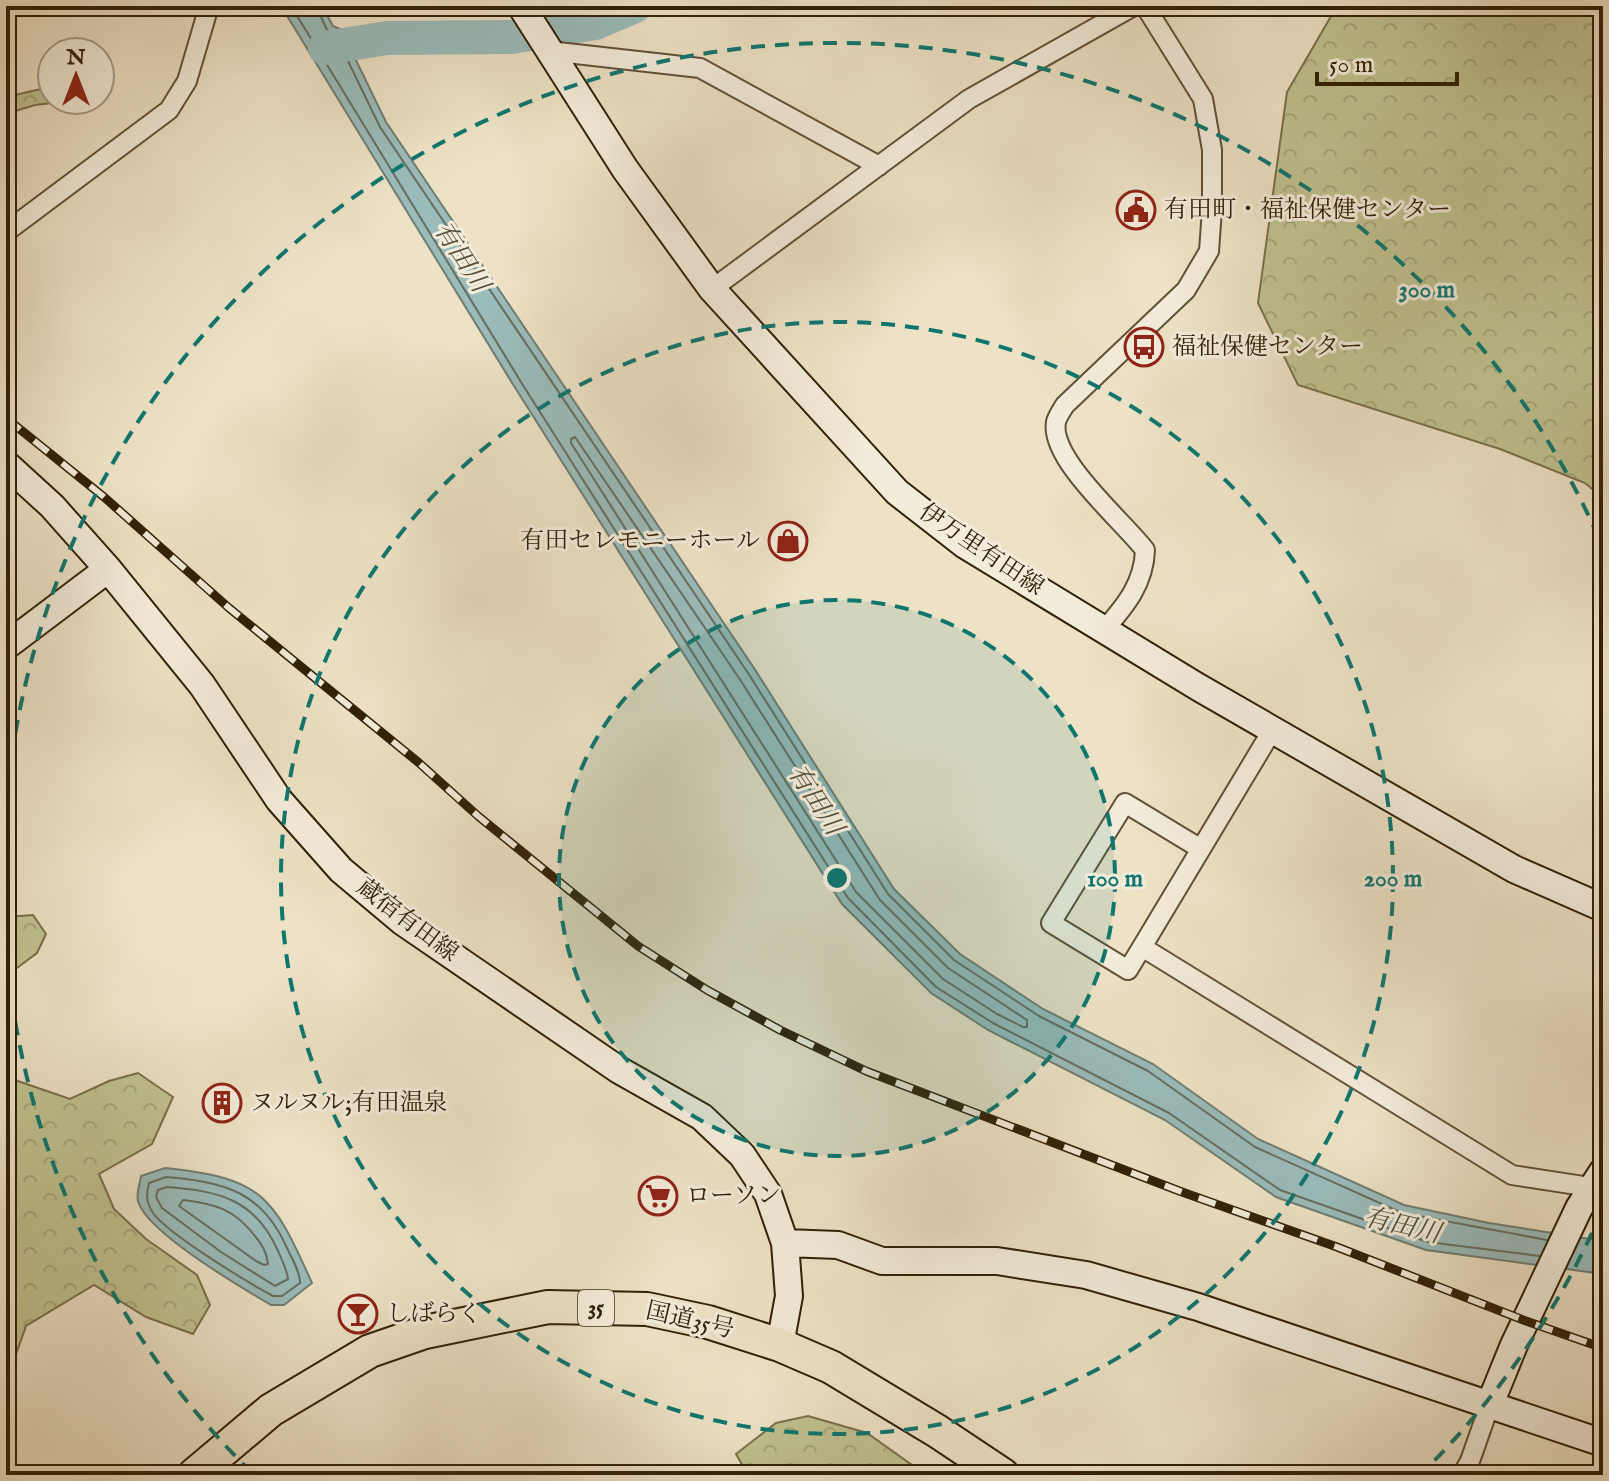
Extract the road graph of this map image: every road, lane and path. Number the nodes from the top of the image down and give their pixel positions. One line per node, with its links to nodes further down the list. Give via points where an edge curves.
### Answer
1 (209, 6): 7 (street, via 187,81 169,110)
2 (521, 6): 5 (main road, 伊万里有田線)
3 (1134, 6): 6 (street, via 969,99)
4 (1145, 6): 11 (street, via 1203,99 1212,150 1212,209 1209,251 1186,290 1065,405 1056,423 1061,450 1145,550 1141,578)
5 (549, 51): 6 (street, via 700,68); 8 (main road, 伊万里有田線)
6 (879, 166): 8 (street)
7 (6, 232)
8 (712, 289): 11 (main road, 伊万里有田線, via 897,492 965,545)
9 (6, 464): 10 (main road, 蔵宿有田線)
10 (108, 569): 12 (main road); 18 (main road, 蔵宿有田線, via 202,685 279,800 341,870 414,930 619,1070 702,1117 742,1155 763,1186)
11 (1105, 629): 13 (main road, 伊万里有田線)
12 (6, 646)
13 (1273, 729): 14 (street); 15 (main road, 伊万里有田線, via 1514,869)
14 (1201, 849): 16 (street); 16 (street, via 1125,803 1051,923 1128,970)
15 (1603, 908)
16 (1142, 947): 17 (street, via 1512,1175)
17 (1591, 1189): 20 (main road)
18 (785, 1243): 19 (main road, 蔵宿有田線, via 789,1296); 20 (main road, via 838,1245 882,1261 997,1261 1086,1275 1185,1302)
19 (780, 1345): 22 (highway, 国道35号 / 35, via 647,1309 548,1307 425,1332 370,1351 313,1383 271,1410); 23 (highway, 国道35号 / 35, via 831,1367)
20 (1490, 1404): 21 (main road); 24 (street)
21 (1603, 1443)
22 (194, 1475)
23 (1003, 1475)
24 (1462, 1475)

